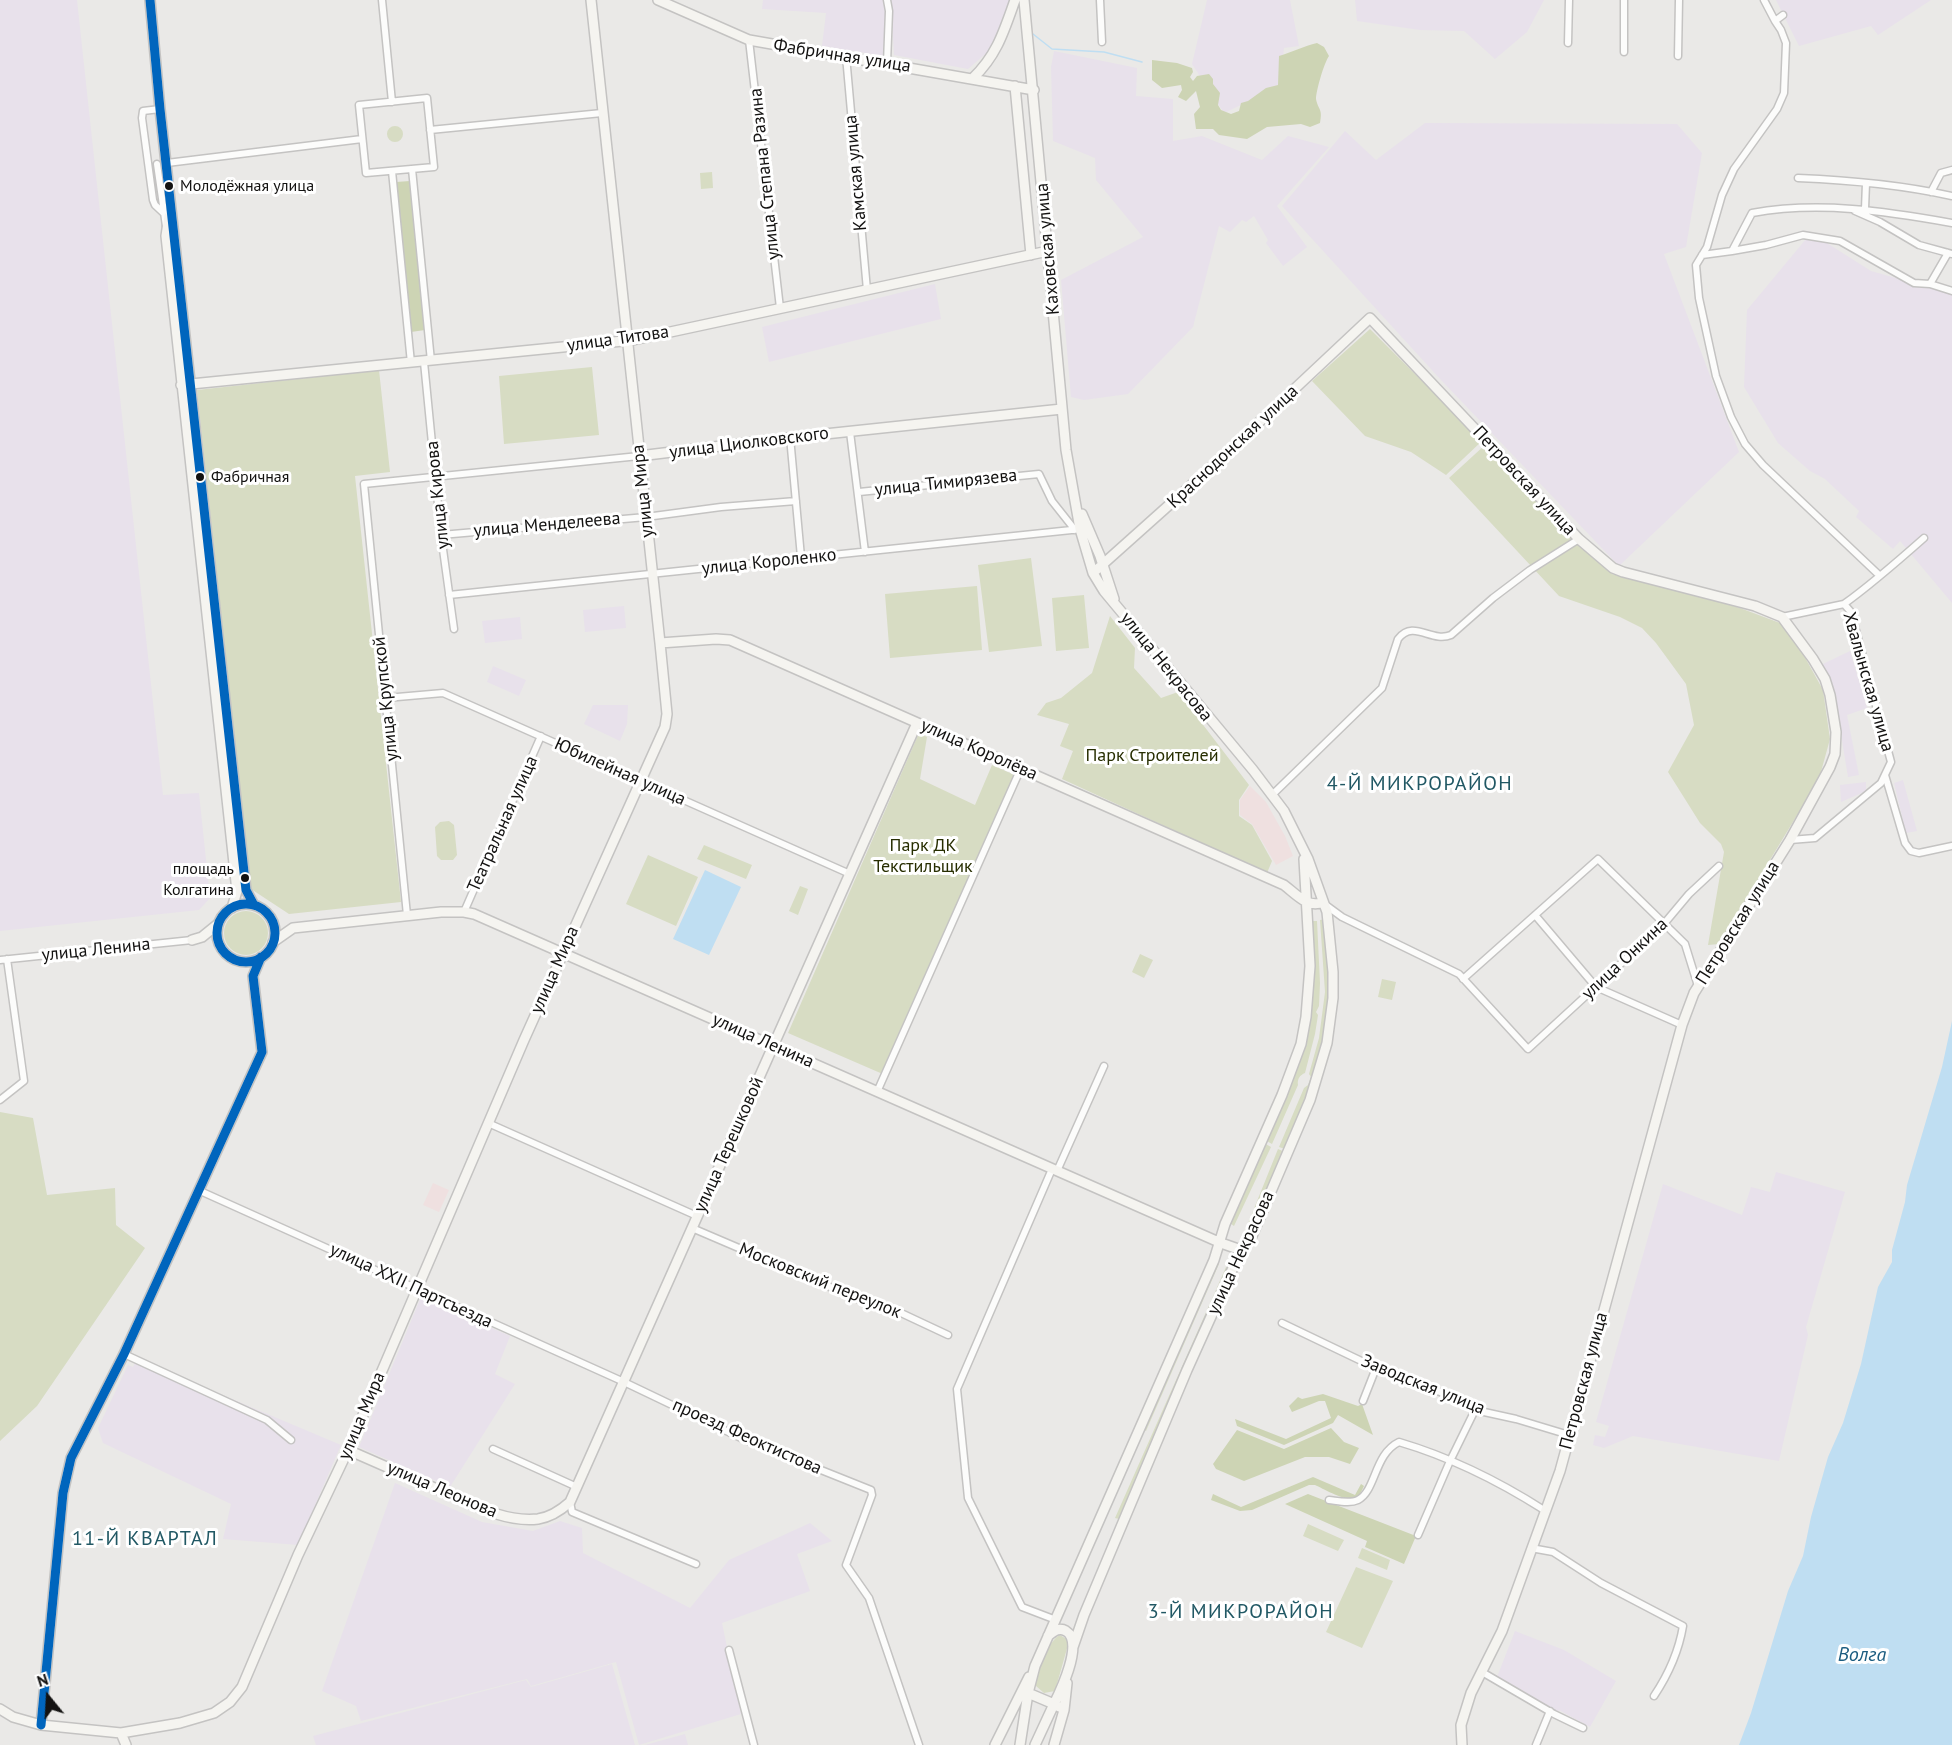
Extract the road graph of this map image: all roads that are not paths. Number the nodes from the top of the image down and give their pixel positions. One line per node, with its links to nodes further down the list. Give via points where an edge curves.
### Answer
1 (150, 0): 26 (street)
2 (382, 0): 25 (street)
3 (591, 0): 27 (street, улица Мира)
4 (658, 0): 15 (street, Фабричная улица)
5 (887, 0): 21 (street)
6 (1015, 0): 22 (street, via 1001,40)
7 (1024, 0): 24 (street, Каховская улица)
8 (1100, 0): 16 (street)
9 (1569, 0): 17 (street)
10 (1624, 0): 18 (street)
11 (1678, 0): 20 (street)
12 (1764, 0): 14 (street)
13 (1784, 15): 14 (street)
14 (1775, 21): 46 (street, via 1786,44 1784,93 1734,169)
15 (749, 40): 19 (street, Фабричная улица); 50 (street, улица Степана Разина)
16 (1102, 42)
17 (1568, 43)
18 (1624, 52)
19 (846, 56): 21 (street, Фабричная улица); 48 (street, Камская улица)
20 (1678, 56)
21 (887, 63): 22 (street, Фабричная улица)
22 (973, 78): 23 (street, Фабричная улица)
23 (1015, 86): 24 (street, Фабричная улица); 45 (street)
24 (1034, 90): 42 (street, Каховская улица)
25 (392, 102): 28 (street, via 427,98); 29 (street, via 359,105)
26 (160, 109): 30 (street); 40 (street, via 143,111 142,118 154,206)
27 (602, 113): 28 (street); 52 (street, улица Мира)
28 (430, 130): 31 (street, via 434,167)
29 (362, 139): 30 (street); 33 (street, via 366,173)
30 (162, 164): 40 (street); 40 (street, via 171,204)
31 (412, 169): 33 (street); 53 (street, улица Кирова)
32 (1952, 170): 36 (street, via 1941,173)
33 (392, 171): 54 (street)
34 (1798, 178): 35 (street)
35 (1866, 183): 36 (street); 39 (street)
36 (1931, 192): 37 (street)
37 (1952, 196)
38 (1849, 208): 39 (street); 43 (street, via 1781,208 1752,213); 44 (street, via 1919,245)
39 (1865, 209): 41 (street)
40 (167, 221): 55 (street)
41 (1952, 223)
42 (1048, 251): 45 (street, улица Титова); 56 (street, Каховская улица)
43 (1732, 251): 46 (street); 47 (street, via 1803,235 1840,241 1914,283)
44 (1950, 254): 47 (street)
45 (1031, 255): 48 (street, улица Титова)
46 (1702, 255): 74 (street, via 1696,265 1710,356 1731,417 1745,444)
47 (1930, 284): 49 (street)
48 (867, 290): 50 (street, улица Титова)
49 (1952, 291)
50 (780, 308): 52 (street, улица Титова)
51 (1370, 318): 68 (street, Петровская улица); 71 (street, Краснодонская улица)
52 (628, 341): 53 (street, улица Титова); 59 (street, улица Мира)
53 (427, 361): 54 (street, улица Титова); 60 (street, улица Кирова)
54 (411, 363): 55 (street, улица Титова)
55 (186, 384): 98 (street, via 246,890); 99 (street, via 237,891)
56 (1062, 409): 57 (street, улица Циолковского); 65 (street, Каховская улица)
57 (850, 432): 58 (street, улица Циолковского); 62 (street)
58 (790, 437): 59 (street, улица Циолковского); 63 (street)
59 (639, 456): 60 (street, улица Циолковского); 64 (street, улица Мира)
60 (436, 476): 61 (street, улица Циолковского); 66 (street, улица Кирова)
61 (364, 484): 81 (street, улица Крупской)
62 (859, 492): 65 (street, улица Тимирязева, via 1039,474 1052,501); 69 (street)
63 (796, 501): 64 (street, улица Менделеева); 70 (street)
64 (646, 517): 66 (street, улица Менделеева); 73 (street, улица Мира)
65 (1081, 529): 69 (street, улица Короленко); 71 (street, Каховская улица); 72 (street, Каховская улица)
66 (441, 535): 75 (street, улица Кирова)
67 (1924, 538): 74 (street)
68 (1579, 539): 78 (street, Петровская улица, via 1623,572 1755,606); 87 (street, via 1500,592 1451,635 1443,638 1410,630 1402,634 1382,688)
69 (865, 552): 70 (street, улица Короленко)
70 (801, 557): 73 (street, улица Короленко)
71 (1103, 565): 72 (street, Краснодонская улица); 77 (street, Каховская улица)
72 (1094, 573): 77 (street, улица Некрасова)
73 (653, 575): 75 (street, улица Короленко); 80 (street, улица Мира)
74 (1879, 575): 76 (street)
75 (449, 595): 79 (street, улица Кирова)
76 (1844, 604): 78 (street, Хвалынская улица); 85 (street, Хвалынская улица, via 1851,612 1891,762)
77 (1117, 607): 87 (street, улица Некрасова)
78 (1782, 617): 88 (street, Петровская улица, via 1825,679 1836,732 1830,767)
79 (454, 628)
80 (660, 643): 82 (street, улица Королёва, via 730,640); 86 (street, улица Мира, via 667,714)
81 (386, 698): 83 (street, Юбилейная улица, via 443,693); 101 (street, улица Крупской)
82 (917, 723): 84 (street, улица Королёва); 92 (street, улица Терешковой)
83 (542, 736): 86 (street, Юбилейная улица); 100 (street, Театральная улица)
84 (1021, 768): 95 (street, улица Королёва); 121 (street)
85 (1885, 774): 88 (street, Хвалынская улица, via 1881,783 1815,838); 89 (street, via 1905,843 1911,851)
86 (639, 781): 92 (street, Юбилейная улица); 110 (street, улица Мира)
87 (1272, 795): 90 (street, улица Некрасова)
88 (1790, 840): 116 (street, Петровская улица)
89 (1952, 846)
90 (1302, 848): 93 (street, улица Некрасова); 94 (street, улица Некрасова)
91 (1719, 866): 105 (street, улица Онкина)
92 (850, 874): 119 (street, улица Терешковой)
93 (1318, 885): 94 (street); 96 (street, улица Некрасова)
94 (1306, 887): 95 (street); 97 (street, улица Некрасова)
95 (1290, 889): 97 (street, улица Королёва)
96 (1323, 902): 97 (street); 115 (street, via 1331,911); 129 (street, улица Некрасова, via 1333,972 1327,1043 1310,1100 1252,1236)
97 (1307, 903): 128 (street, улица Некрасова, via 1309,990 1301,1044 1225,1224)
98 (254, 905): 99 (street); 103 (street)
99 (232, 908): 104 (street)
100 (464, 912): 101 (street, улица Ленина); 110 (street, улица Ленина)
101 (407, 915): 106 (street, улица Ленина)
102 (1535, 915): 105 (street, via 1598,859); 115 (street); 117 (street)
103 (269, 916): 106 (street); 108 (street)
104 (219, 924): 107 (street, улица Ленина); 109 (street)
105 (1664, 925): 116 (street, via 1685,944); 117 (street, улица Онкина)
106 (291, 928): 108 (street)
107 (192, 940): 109 (street, улица Ленина); 112 (street, улица Ленина)
108 (273, 942): 111 (street)
109 (221, 948): 113 (street)
110 (563, 953): 119 (street, улица Ленина); 123 (street, улица Мира)
111 (261, 957): 113 (street, via 249,962); 114 (street)
112 (4, 959): 122 (street, via 24,1081)
113 (237, 960): 114 (street)
114 (253, 976): 125 (street, via 262,1052)
115 (1463, 979): 117 (street, улица Онкина, via 1528,1049)
116 (1698, 986): 118 (street, Петровская улица)
117 (1596, 987): 118 (street)
118 (1682, 1026): 138 (street, Петровская улица)
119 (774, 1046): 121 (street, улица Ленина); 126 (street, улица Терешковой)
120 (1104, 1066): 124 (street, via 1074,1136)
121 (877, 1092): 124 (street, улица Ленина)
122 (0, 1100)
123 (488, 1123): 126 (street); 130 (street, улица Мира)
124 (1054, 1170): 128 (street, улица Ленина); 150 (street, via 957,1389 968,1498 1022,1607)
125 (198, 1190): 130 (street, улица XXII Партсъезда); 133 (street)
126 (697, 1216): 127 (street, улица Терешковой)
127 (692, 1228): 132 (street, Московский переулок); 135 (street, улица Терешковой)
128 (1221, 1243): 129 (street, улица Ленина); 150 (street, улица Некрасова)
129 (1241, 1250): 152 (street, улица Некрасова)
130 (416, 1287): 135 (street, улица XXII Партсъезда); 141 (street, улица Мира)
131 (1282, 1323): 134 (street, Заводская улица)
132 (948, 1335)
133 (124, 1354): 139 (street, via 267,1420); 164 (street, via 71,1458 63,1493)
134 (1376, 1368): 136 (street); 137 (street, Заводская улица, via 1456,1398)
135 (624, 1382): 143 (street, улица Терешковой); 169 (street, проезд Феоктистова, via 741,1438 871,1490 846,1564 869,1598)
136 (1363, 1401)
137 (1475, 1410): 138 (street, Заводская улица); 142 (street)
138 (1569, 1435): 146 (street, Петровская улица)
139 (291, 1440)
140 (493, 1449): 143 (street)
141 (348, 1450): 145 (street, улица Леонова, via 508,1517 537,1519 560,1511); 166 (street, улица Мира, via 242,1687 231,1702 198,1719)
142 (1450, 1461): 144 (street, via 1400,1442 1380,1460 1364,1496 1350,1502); 146 (street); 147 (street)
143 (577, 1487): 145 (street, улица Терешковой)
144 (1329, 1500)
145 (570, 1502): 149 (street, via 572,1512)
146 (1544, 1510): 148 (street, Петровская улица)
147 (1418, 1535)
148 (1531, 1548): 156 (street, Петровская улица, via 1502,1631); 159 (street, via 1553,1552 1683,1626 1664,1681)
149 (696, 1564)
150 (1056, 1620): 151 (street, улица Некрасова)
151 (1048, 1636): 152 (street, via 1065,1630); 154 (street, улица Некрасова)
152 (1073, 1647): 155 (street, улица Некрасова)
153 (729, 1650): 168 (street)
154 (1035, 1666): 157 (street, улица Некрасова); 158 (street)
155 (1068, 1672): 160 (street, улица Некрасова); 162 (street)
156 (1482, 1672): 163 (street); 174 (street, Петровская улица, via 1461,1725)
157 (1028, 1693): 158 (street); 160 (street); 171 (street, улица Некрасова)
158 (1018, 1696): 170 (street)
159 (1654, 1696)
160 (1054, 1704): 162 (street); 172 (street, улица Некрасова)
161 (0, 1708): 164 (street, улица Мира, via 13,1717)
162 (1064, 1710): 173 (street)
163 (1550, 1712): 165 (street); 175 (street)
164 (41, 1725): 166 (street, улица Мира)
165 (1583, 1728)
166 (121, 1733): 167 (street)
167 (126, 1745)
168 (754, 1745)
169 (919, 1745)
170 (995, 1745)
171 (1020, 1745)
172 (1035, 1745)
173 (1054, 1745)
174 (1462, 1745)
175 (1536, 1745)

